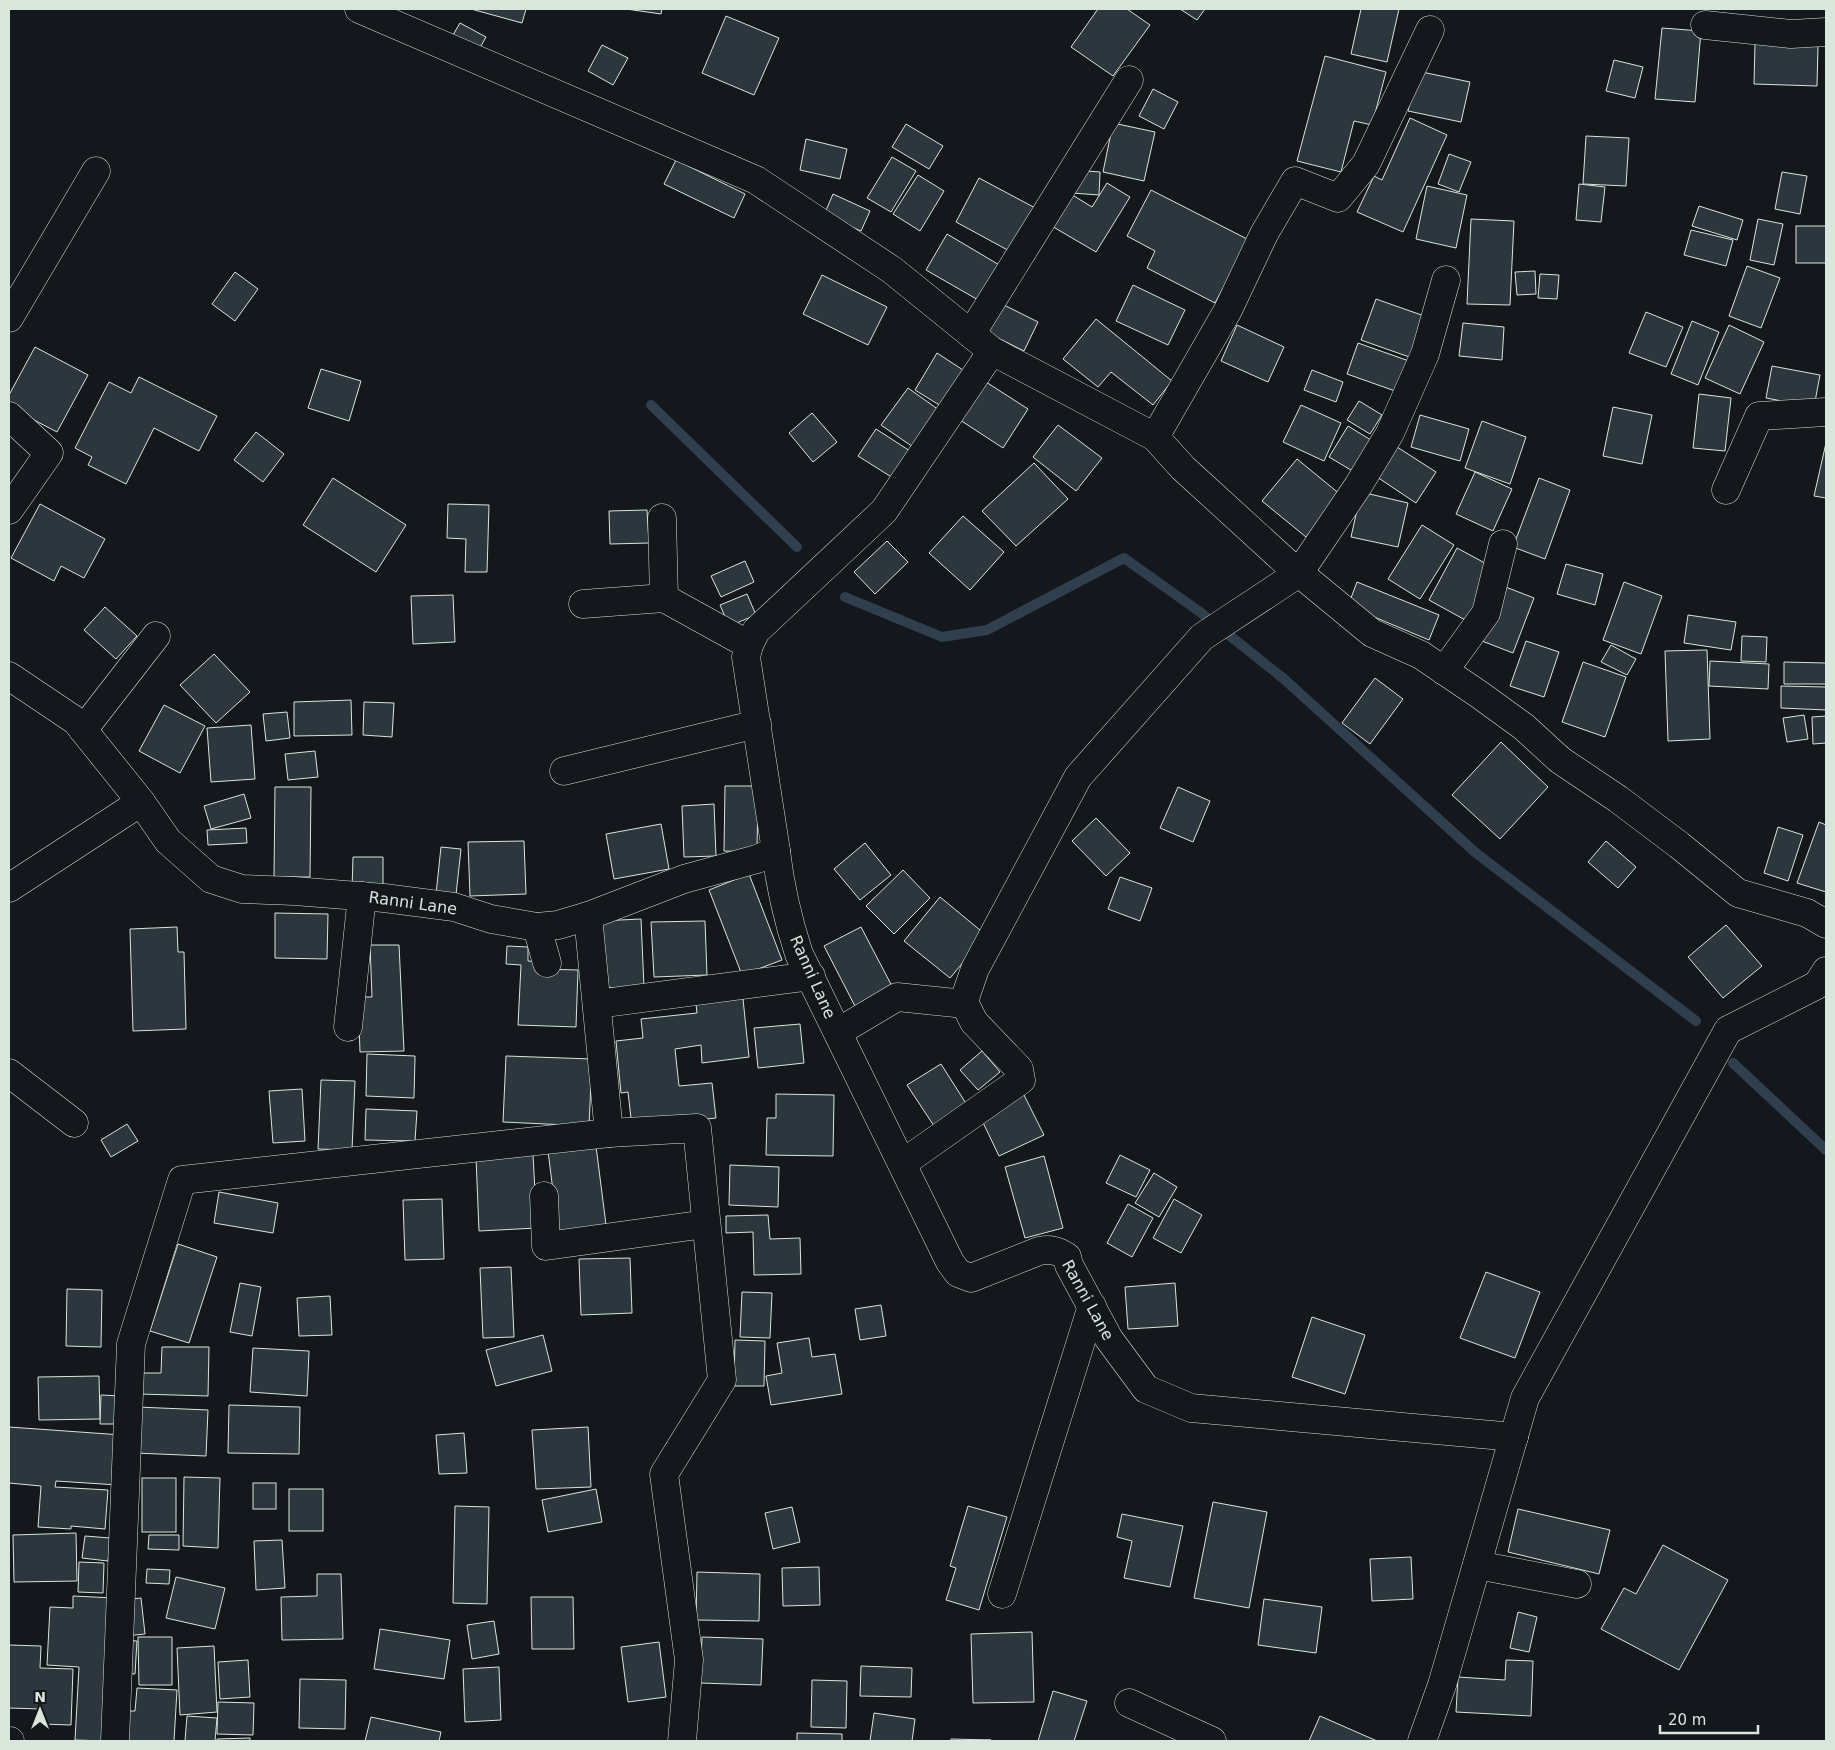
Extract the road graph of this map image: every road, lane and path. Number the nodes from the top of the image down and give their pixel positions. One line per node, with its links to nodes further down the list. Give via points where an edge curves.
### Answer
1 (359, 9): 9 (street, via 756,180 892,270)
2 (1705, 25): 4 (street, via 1791,34)
3 (1430, 30): 12 (street, via 1366,164 1338,198 1295,182 1264,234 1228,310)
4 (1826, 32)
5 (1129, 80): 9 (street)
6 (96, 171): 8 (street)
7 (1446, 280): 17 (street, via 1425,354 1390,433)
8 (9, 318)
9 (981, 342): 12 (street); 21 (street, via 884,511 756,631)
10 (1826, 412): 13 (street, via 1759,416)
11 (9, 416): 14 (street, via 48,452)
12 (1155, 438): 17 (street, via 1182,468)
13 (1726, 490)
14 (9, 510)
15 (662, 518): 18 (street)
16 (1503, 544): 22 (street, via 1486,613)
17 (1299, 573): 22 (street, via 1372,632 1421,655); 38 (street, via 1202,637 1078,777 976,969)
18 (664, 598): 19 (street); 21 (street)
19 (583, 604)
20 (156, 636): 25 (street)
21 (749, 645): 24 (street, via 746,657)
22 (1444, 671): 32 (street, via 1524,727 1560,760 1618,799 1738,893 1808,913)
23 (9, 676): 25 (street, Ranni Lane)
24 (757, 724): 26 (street); 28 (street)
25 (83, 730): 27 (street, Ranni Lane)
26 (564, 771)
27 (141, 802): 29 (street); 30 (street, Ranni Lane, via 168,841 210,879 242,889)
28 (776, 851): 31 (street, Ranni Lane, via 684,879); 36 (street, Ranni Lane, via 787,914 799,954)
29 (9, 888)
30 (362, 896): 33 (street, Ranni Lane, via 454,907 491,919); 39 (street)
31 (588, 916): 33 (street, Ranni Lane); 37 (street)
32 (1826, 924)
33 (537, 927): 34 (street)
34 (547, 963)
35 (1826, 971): 48 (street, via 1817,986 1728,1030 1525,1398)
36 (811, 976): 37 (street); 40 (street, Ranni Lane)
37 (597, 1004): 43 (street)
38 (965, 1004): 40 (street, via 897,997); 44 (street, via 974,1022 1020,1069 1021,1080)
39 (348, 1027)
40 (838, 1032): 44 (street, Ranni Lane)
41 (9, 1073): 42 (street)
42 (74, 1124)
43 (609, 1133): 46 (street, via 696,1128); 53 (street, via 182,1180 131,1344)
44 (902, 1163): 47 (street, Ranni Lane, via 958,1273 971,1278 1050,1249 1067,1256)
45 (544, 1196): 46 (street, via 546,1246)
46 (706, 1224): 54 (street, via 722,1380 664,1474 689,1660)
47 (1092, 1306): 48 (street, Ranni Lane, via 1108,1339 1146,1389 1191,1408); 51 (street)
48 (1514, 1436): 49 (street)
49 (1477, 1565): 50 (street); 56 (street, via 1442,1686)
50 (1577, 1584)
51 (1002, 1594)
52 (1129, 1703): 55 (street)
53 (115, 1741)
54 (682, 1741)
55 (1212, 1741)
56 (1422, 1741)

